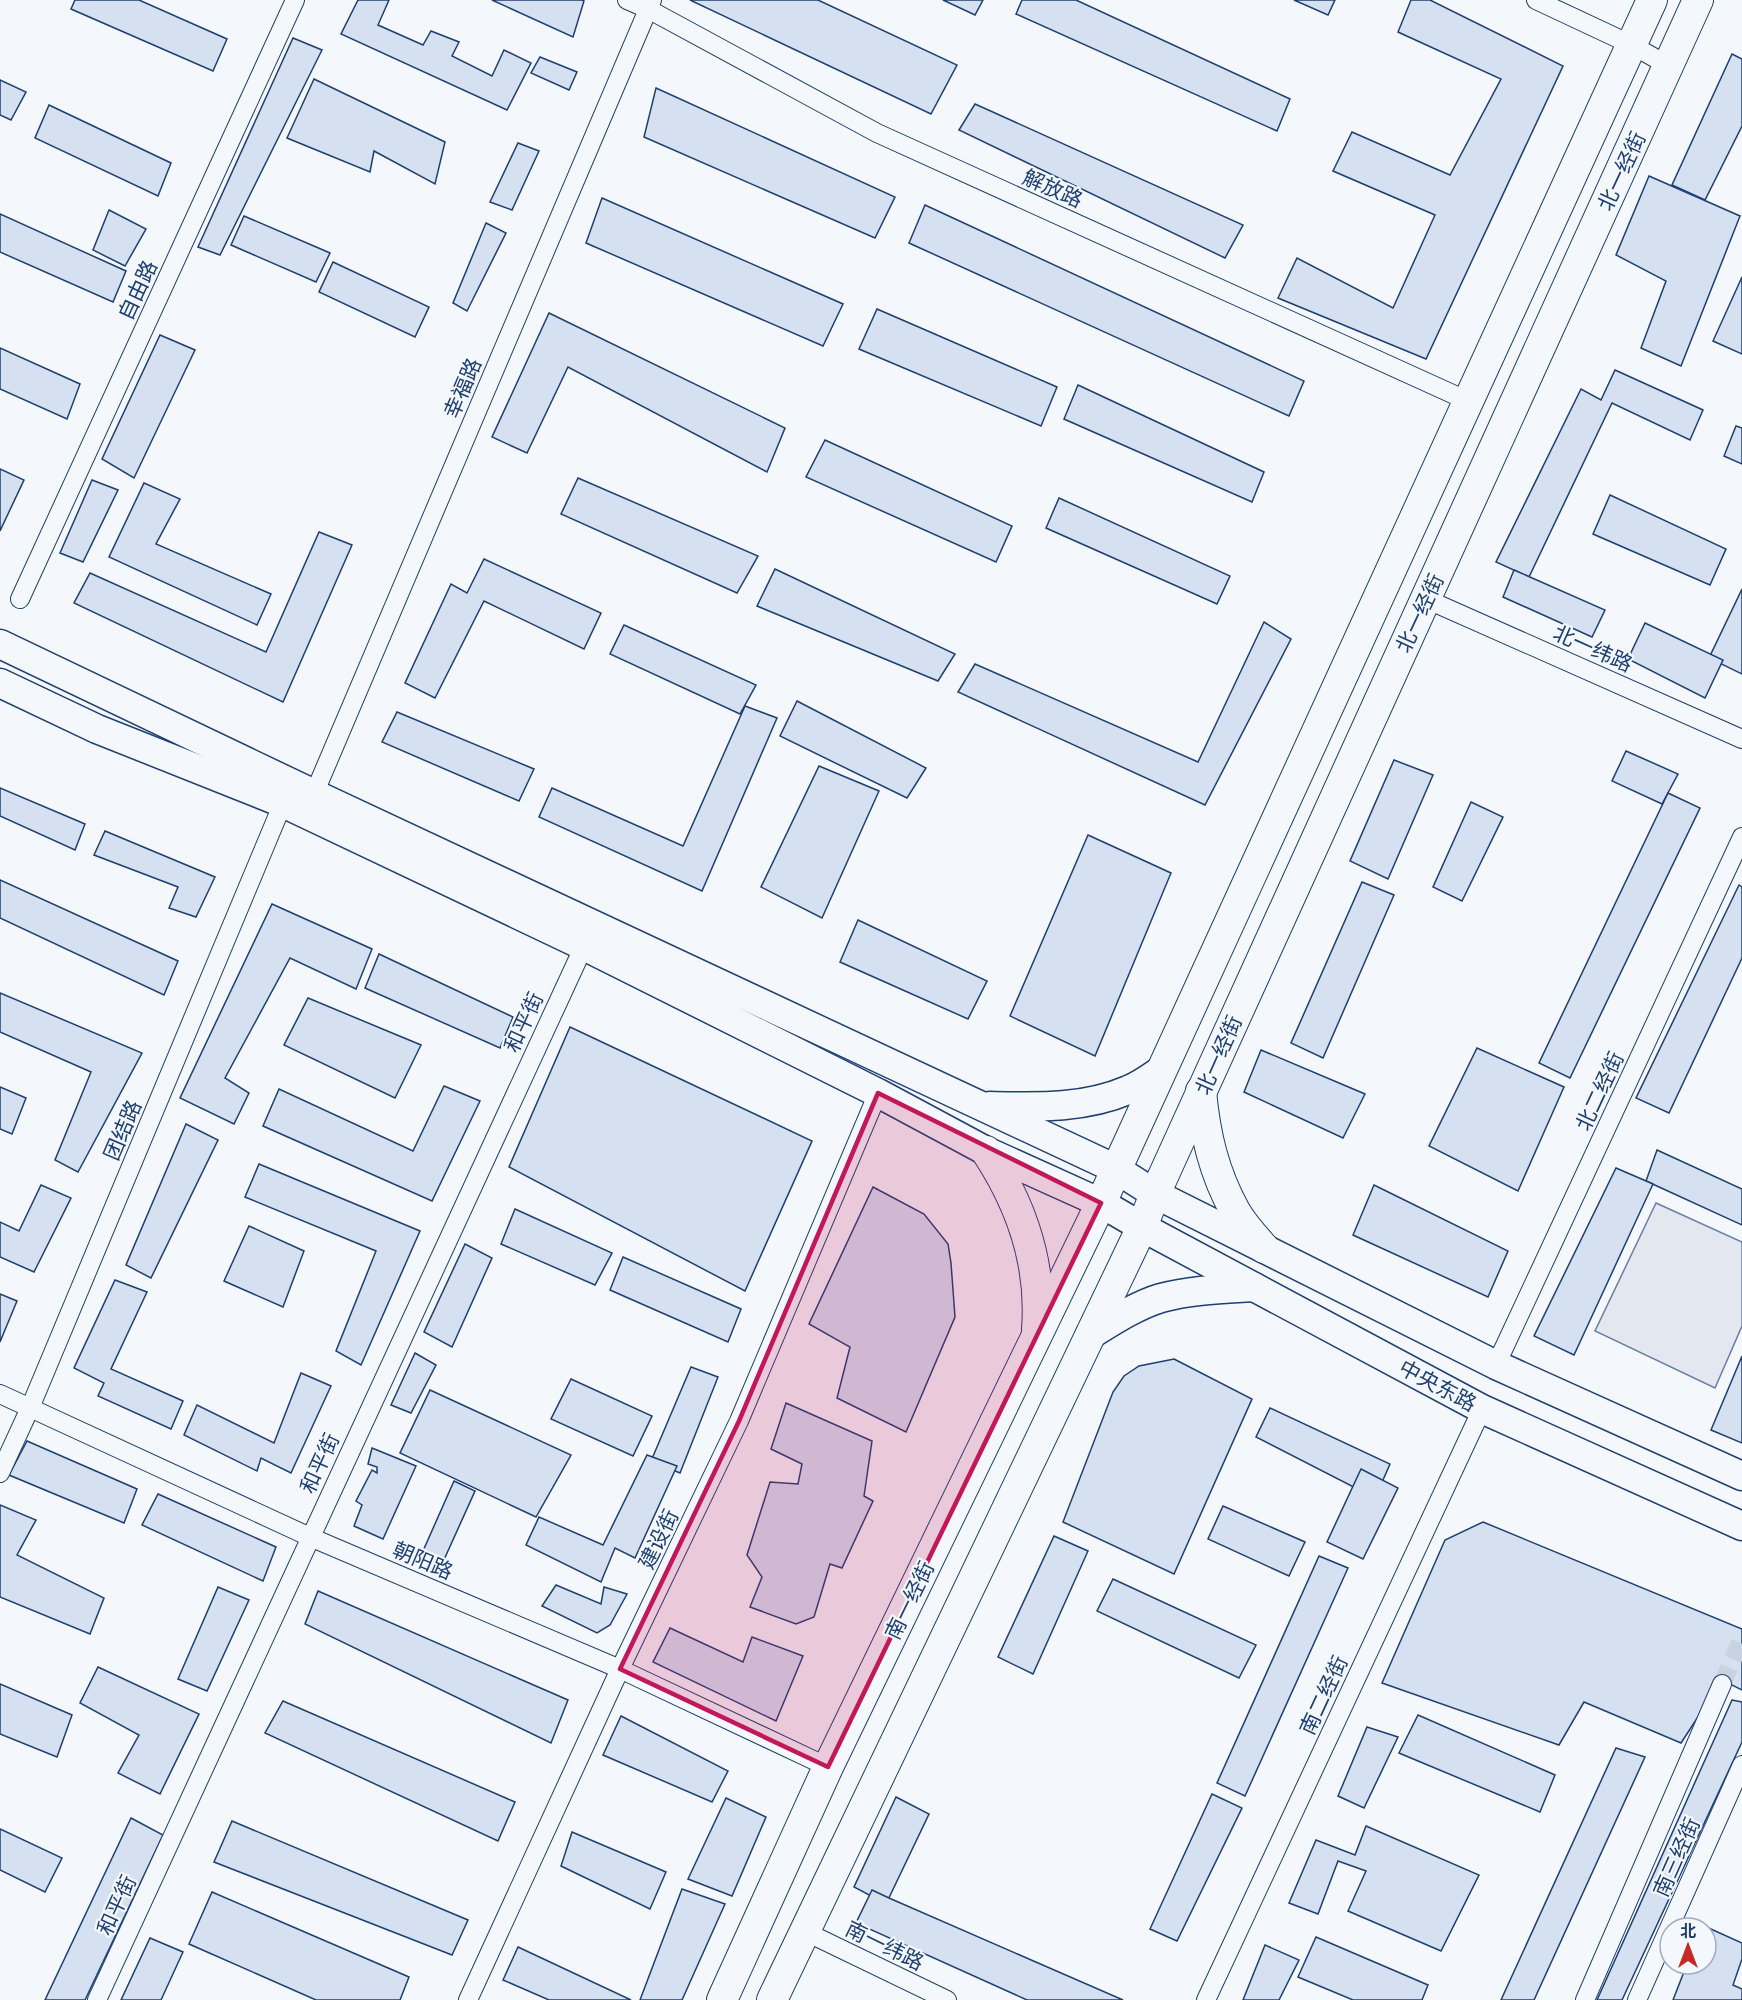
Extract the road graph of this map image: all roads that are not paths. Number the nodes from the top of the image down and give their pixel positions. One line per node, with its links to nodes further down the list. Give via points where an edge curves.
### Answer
1 (295, 0): 10 (street, 自由路)
2 (627, 0): 6 (street, 解放路)
3 (1536, 0): 7 (street)
4 (1652, 0): 7 (highway, 北一经街)
5 (1698, 0): 8 (highway, 北一经街)
6 (650, 5): 9 (street, 解放路, via 877,133); 15 (street, 幸福路)
7 (1632, 45): 8 (street); 9 (highway, 北一经街)
8 (1669, 66): 11 (highway, 北一经街)
9 (1468, 401): 19 (highway, 北一经街)
10 (20, 599)
11 (1426, 599): 14 (street, 北一纬路); 20 (highway, 北一经街)
12 (0, 644): 15 (main road, 中央东路)
13 (0, 683): 16 (main road, 中央东路, via 97,729)
14 (1742, 739)
15 (314, 794): 22 (main road, 中央东路)
16 (283, 803): 18 (main road, 中央东路); 34 (street, 团结路)
17 (1742, 837): 32 (street, 北二经街)
18 (584, 946): 21 (main road, 中央东路); 39 (street, 和平街)
19 (1161, 1071): 22 (main road, via 1129,1090 1096,1101 1058,1107); 24 (highway, 北一经街)
20 (1201, 1091): 25 (highway, 北一经街); 28 (highway, via 1214,1166 1236,1213)
21 (878, 1093): 23 (main road, 中央东路); 40 (street, 建设街, via 739,1421)
22 (981, 1106): 24 (main road, 中央东路)
23 (986, 1151): 26 (main road, 中央东路); 31 (highway, via 1002,1175 1031,1248 1038,1309)
24 (1116, 1169): 25 (main road, 中央东路); 26 (highway, 北一经街)
25 (1155, 1194): 27 (highway, 北一经街); 28 (main road, 中央东路)
26 (1101, 1203): 27 (main road, 中央东路); 31 (highway, 南一经街)
27 (1142, 1227): 29 (main road, 中央东路); 30 (highway)
28 (1263, 1248): 32 (main road, 中央东路)
29 (1254, 1287): 30 (main road, via 1160,1299); 35 (main road, 中央东路)
30 (1090, 1335): 44 (highway)
31 (1036, 1337): 43 (highway, 南一经街)
32 (1496, 1365): 37 (main road, 中央东路)
33 (0, 1394): 34 (street, 朝阳路)
34 (30, 1408): 36 (street, 团结路); 39 (street, 朝阳路)
35 (1482, 1409): 38 (main road, 中央东路); 50 (street, 南二经街)
36 (0, 1473)
37 (1742, 1476)
38 (1742, 1526)
39 (310, 1537): 40 (street, 朝阳路); 45 (street, 和平街)
40 (620, 1669): 43 (street, 朝阳路); 46 (street, 建设街)
41 (1722, 1684): 51 (street)
42 (1742, 1765): 52 (street, 南三经街)
43 (828, 1767): 47 (highway, 南一经街)
44 (804, 1931): 48 (highway); 49 (street, 南一纬路)
45 (97, 2000)
46 (468, 2000)
47 (722, 2000)
48 (772, 2000)
49 (946, 2000)
50 (1206, 2000)
51 (1585, 2000)
52 (1637, 2000)

